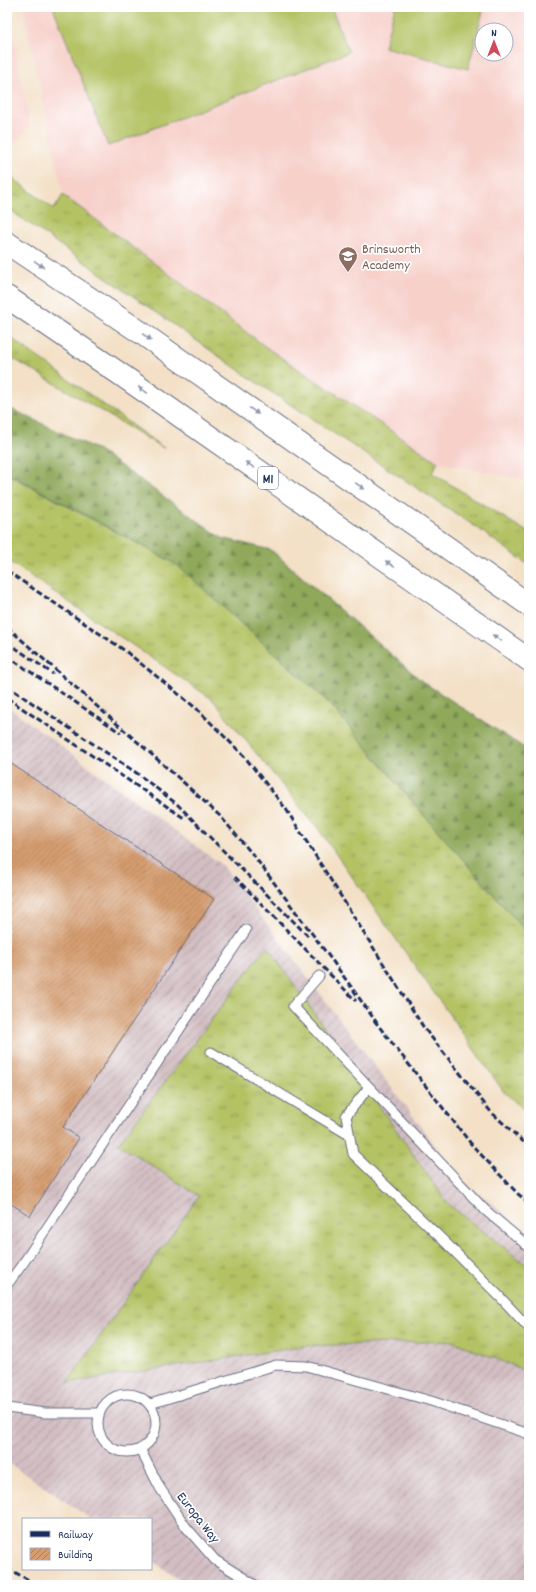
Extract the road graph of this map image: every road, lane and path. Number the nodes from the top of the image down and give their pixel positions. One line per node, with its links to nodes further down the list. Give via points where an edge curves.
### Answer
1 (7, 242): 3 (highway, one-way to 3)
2 (7, 297): 4 (highway, M1, one-way to 2)
3 (529, 604)
4 (529, 660)
5 (246, 930): 11 (lane)
6 (319, 976): 8 (lane, via 293,1006)
7 (211, 1052): 9 (lane)
8 (369, 1086): 9 (lane, via 346,1116); 10 (lane, via 485,1210)
9 (349, 1135): 12 (lane, via 353,1154 445,1242)
10 (529, 1247)
11 (7, 1284)
12 (529, 1328)
13 (150, 1404): 15 (lane, via 133,1394 122,1393 103,1404); 16 (lane, via 276,1365 306,1366 431,1401); 17 (lane, via 156,1428 152,1437)
14 (7, 1408): 15 (lane, via 46,1413)
15 (99, 1413): 17 (lane, via 98,1428 101,1438 110,1447 131,1452)
16 (529, 1434)
17 (140, 1449): 18 (lane, Europa Way, via 160,1488 186,1527 215,1560)
18 (255, 1585)

